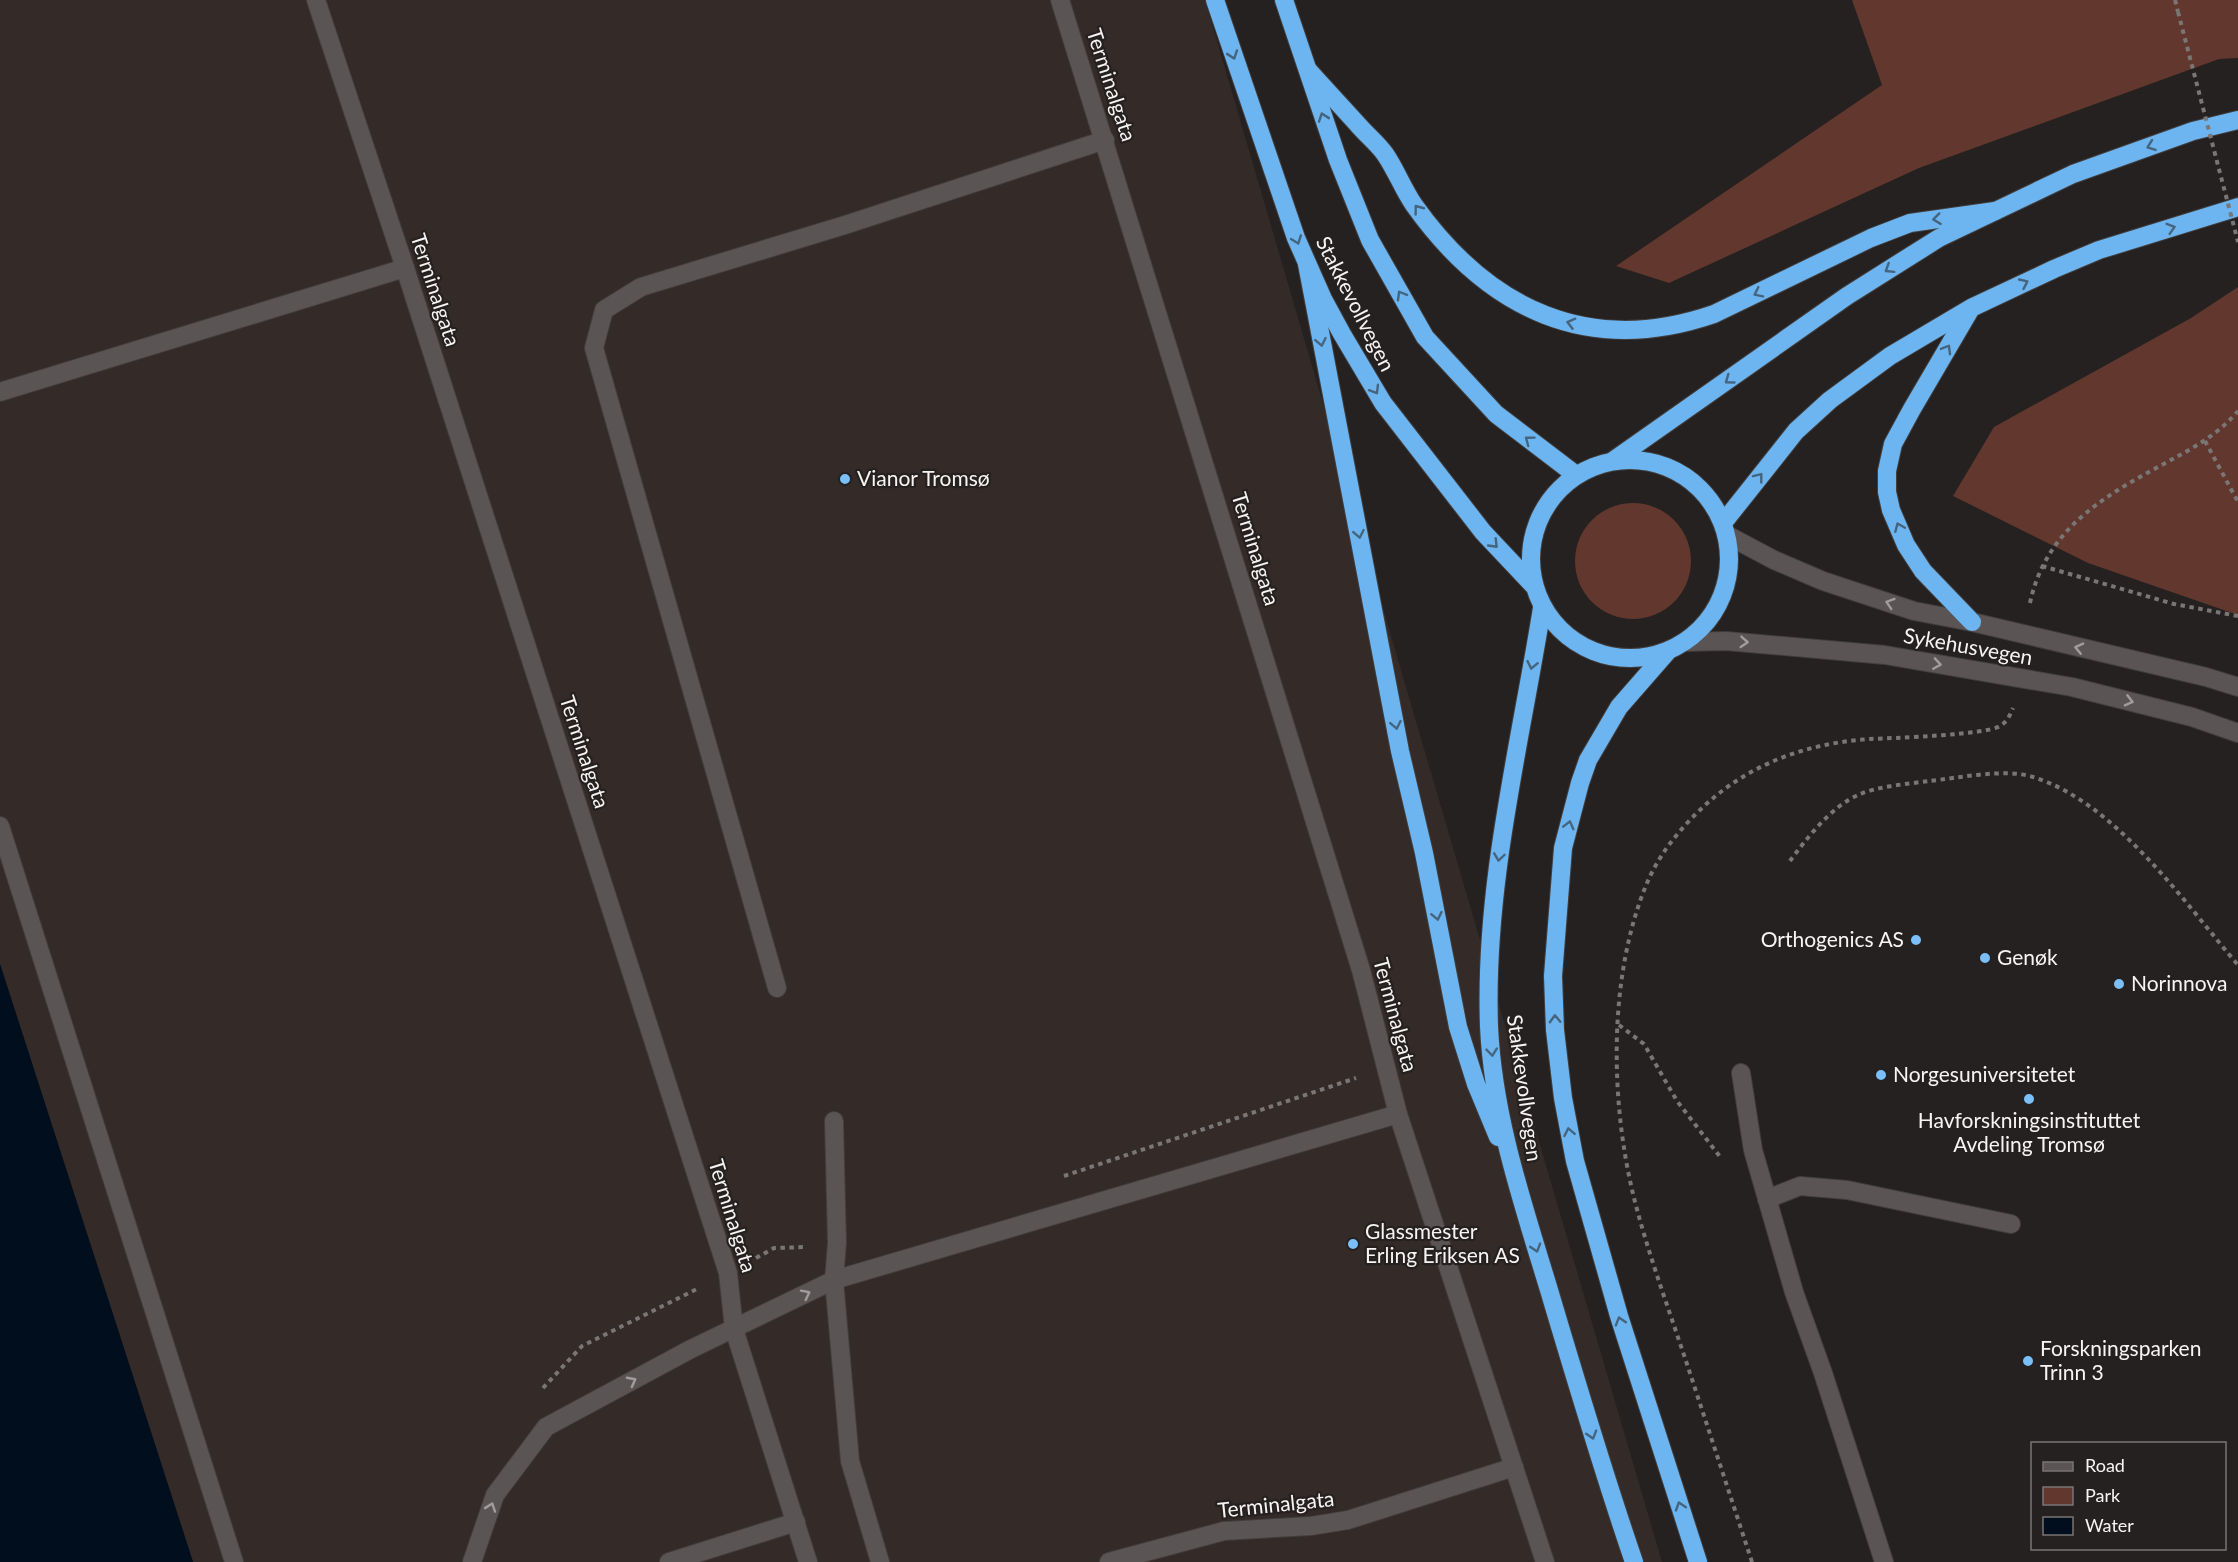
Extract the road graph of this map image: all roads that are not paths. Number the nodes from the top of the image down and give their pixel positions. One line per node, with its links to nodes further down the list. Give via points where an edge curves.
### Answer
1 (316, 0): 11 (street, Terminalgata)
2 (1060, 0): 7 (street, Terminalgata)
3 (1215, 0): 10 (highway, Stakkevollvegen, one-way to 10)
4 (1284, 0): 5 (highway, Stakkevollvegen)
5 (1308, 70): 9 (highway, one-way to 5, via 1910,223 1687,323 1649,330 1585,327 1513,301 1461,261 1414,205 1384,153); 15 (highway, Stakkevollvegen, one-way to 5, via 1496,414 1425,337 1370,240)
6 (2238, 120): 9 (highway, one-way to 9, via 2193,131 2073,174)
7 (1105, 140): 25 (street, via 641,287 604,310 594,348); 27 (street, Terminalgata, via 1361,970)
8 (2238, 207): 12 (highway, one-way to 8, via 2099,250)
9 (1995, 211): 14 (highway, one-way to 14, via 1939,238 1846,296)
10 (1307, 264): 17 (highway, Stakkevollvegen, one-way to 17, via 1383,403 1483,532); 29 (highway, one-way to 29, via 1458,1027 1476,1084)
11 (405, 268): 13 (street); 33 (street, Terminalgata, via 728,1273)
12 (1971, 308): 16 (highway, one-way to 12, via 1796,431 1830,400 1890,356); 19 (highway, one-way to 12, via 1923,571 1906,545 1887,492 1893,444)
13 (0, 392)
14 (1614, 460): 15 (highway); 16 (highway, via 1648,461 1680,472 1706,494)
15 (1576, 475): 17 (highway, via 1557,491 1542,512 1530,560)
16 (1725, 529): 19 (street, Sykehusvegen, one-way to 16, via 1914,611 1823,581 1774,560); 20 (highway, via 1730,559 1727,583 1704,626)
17 (1533, 585): 18 (highway)
18 (1542, 608): 21 (highway, via 1569,638 1597,653 1644,658); 29 (highway, Stakkevollvegen, one-way to 29, via 1491,915 1489,1029)
19 (1972, 622): 22 (street, Sykehusvegen, one-way to 19)
20 (1685, 642): 21 (highway); 23 (street, Sykehusvegen, one-way to 23, via 1726,640 1896,657 2073,687 2192,717)
21 (1667, 652): 44 (highway, Stakkevollvegen, one-way to 21, via 1619,1316 1575,1161 1563,1098 1553,976 1563,848 1588,760 1619,707)
22 (2238, 687)
23 (2238, 733)
24 (0, 826): 36 (street)
25 (777, 988)
26 (1741, 1072): 30 (street, via 1753,1150)
27 (1398, 1114): 32 (street); 34 (street, Terminalgata)
28 (834, 1121): 32 (street)
29 (1513, 1172): 43 (highway, Stakkevollvegen, one-way to 43)
30 (1767, 1199): 31 (street, via 1800,1186 1847,1190); 45 (street)
31 (2011, 1224)
32 (834, 1280): 33 (street, one-way to 32); 40 (street, via 850,1461)
33 (734, 1329): 35 (street, Terminalgata); 37 (street, one-way to 33, via 495,1495 546,1427)
34 (1514, 1467): 41 (street, Terminalgata, via 1348,1520 1224,1531); 42 (street, Terminalgata)
35 (796, 1522): 38 (street); 39 (street, Terminalgata)
36 (234, 1562)
37 (472, 1562)
38 (669, 1562)
39 (808, 1562)
40 (880, 1562)
41 (1109, 1562)
42 (1545, 1562)
43 (1634, 1562)
44 (1698, 1562)
45 (1884, 1562)

